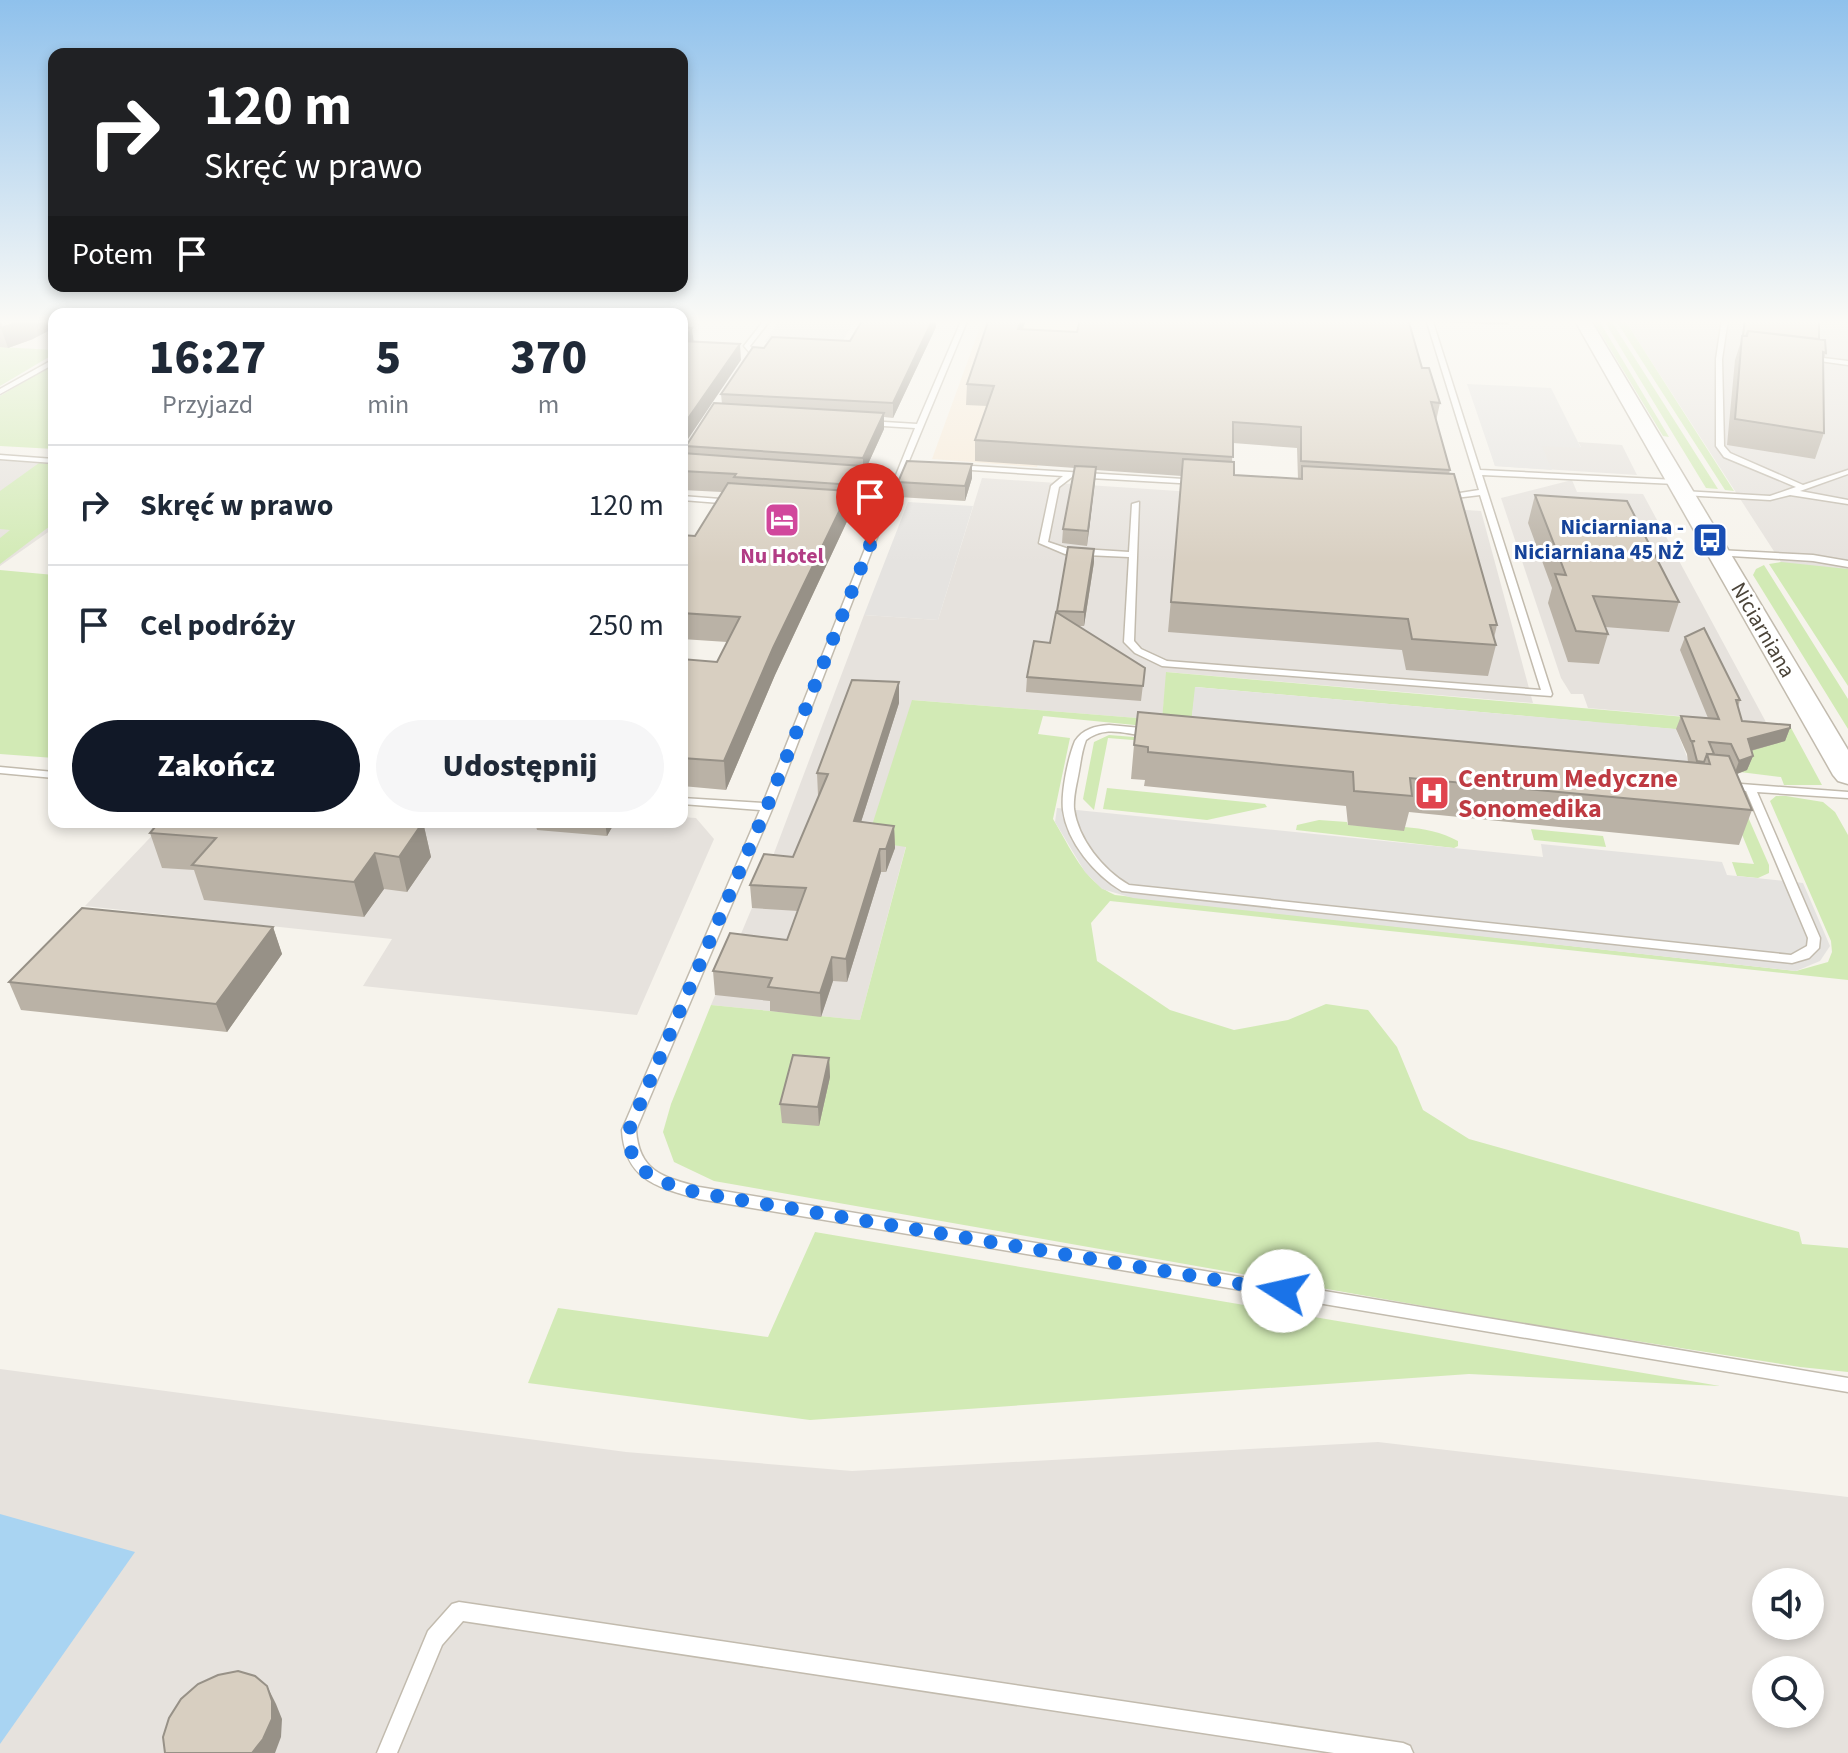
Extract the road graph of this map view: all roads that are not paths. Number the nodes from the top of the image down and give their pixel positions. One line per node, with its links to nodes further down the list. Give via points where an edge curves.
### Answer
1 (931, 401): 6 (lane)
2 (1456, 401): 12 (lane)
3 (1629, 401): 19 (street, Niciarniana)
4 (1720, 401): 18 (lane, via 1720,446 1727,455)
5 (861, 422): 6 (lane)
6 (921, 426): 9 (lane)
7 (0, 457): 8 (lane)
8 (48, 461)
9 (904, 464): 10 (lane); 16 (lane)
10 (918, 465)
11 (947, 467): 14 (lane)
12 (1479, 472): 19 (lane); 20 (lane)
13 (1848, 472): 18 (lane)
14 (1072, 474): 17 (lane); 30 (lane, via 1055,486 1043,543 1065,551)
15 (835, 478): 16 (lane)
16 (895, 482): 28 (lane)
17 (1214, 483)
18 (1802, 487): 21 (lane)
19 (1680, 488): 21 (lane, via 1770,498); 29 (street, Niciarniana)
20 (1483, 492): 22 (lane); 30 (lane, via 1547,694 1165,664 1129,642)
21 (1789, 492): 24 (lane)
22 (1429, 496)
23 (688, 498): 25 (lane)
24 (1848, 502)
25 (744, 503)
26 (1136, 504): 30 (lane)
27 (821, 508): 28 (lane)
28 (883, 512): 40 (lane)
29 (1718, 553): 31 (lane); 35 (street, Niciarniana)
30 (1133, 555)
31 (1848, 564)
32 (1172, 734): 37 (lane, via 1098,729 1079,742 1070,818 1106,877 1126,888 1792,959 1813,948 1814,938)
33 (0, 770): 34 (lane)
34 (48, 774)
35 (1848, 775)
36 (1720, 785): 37 (lane)
37 (1750, 788): 38 (lane)
38 (1848, 795)
39 (688, 801): 40 (lane)
40 (767, 807): 41 (lane, via 629,1130 628,1148 640,1168 665,1183 699,1193)
41 (1848, 1385)
42 (387, 1753): 43 (lane, via 435,1638 459,1611)
43 (1403, 1753)

